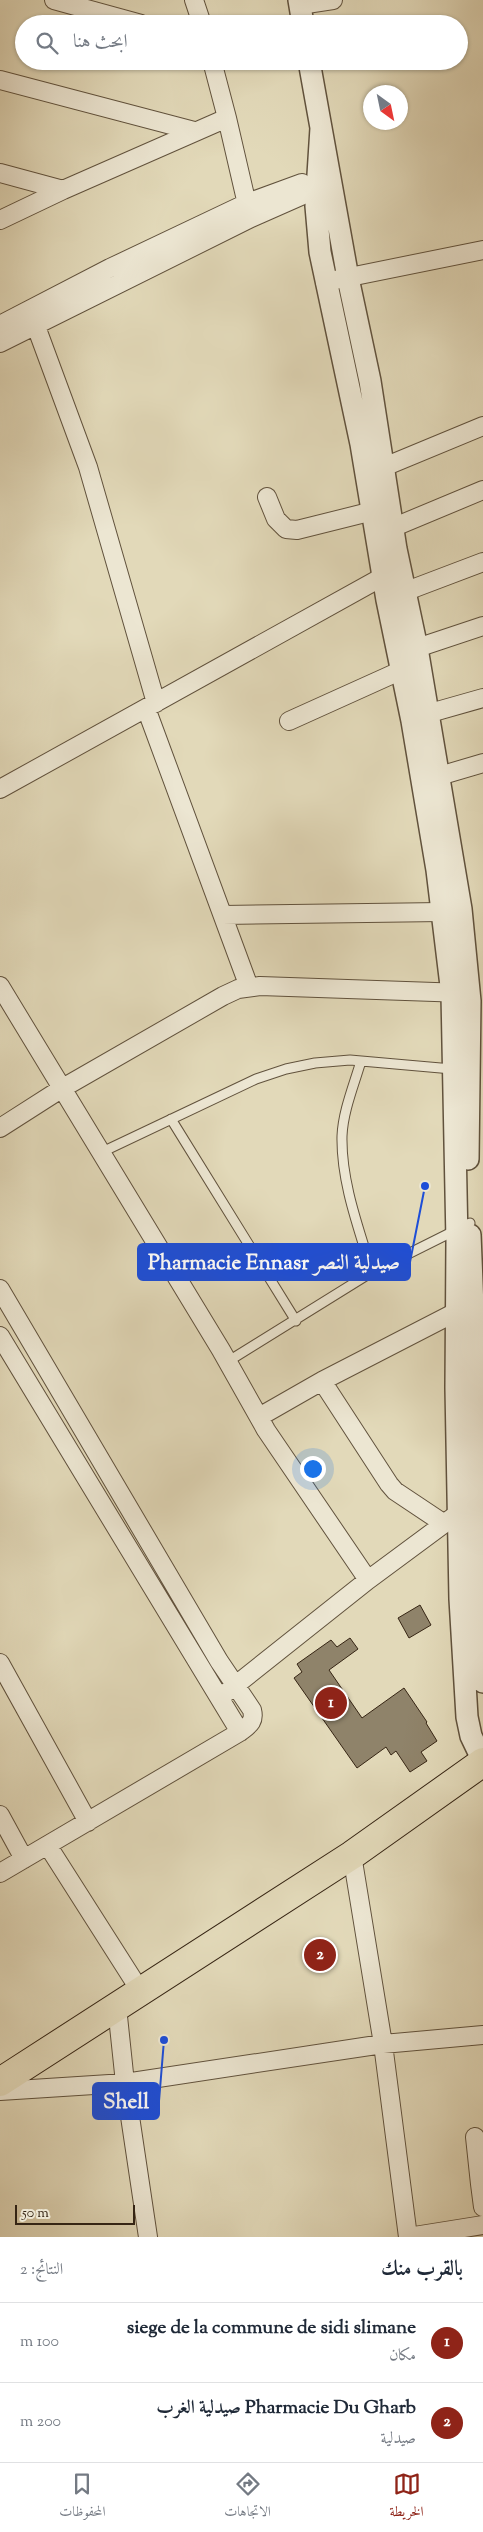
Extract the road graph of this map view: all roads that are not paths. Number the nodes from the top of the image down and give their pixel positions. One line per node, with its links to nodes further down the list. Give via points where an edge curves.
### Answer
1 (54, 0): 5 (street)
2 (194, 0): 6 (street)
3 (333, 0): 4 (street)
4 (301, 10)
5 (108, 15)
6 (199, 15)
7 (214, 70): 10 (street)
8 (311, 70): 13 (street, via 321,128)
9 (0, 80): 11 (street)
10 (227, 118): 11 (street); 15 (street)
11 (194, 131): 14 (street)
12 (0, 173): 14 (street)
13 (324, 180): 15 (street); 18 (street); 19 (street, via 317,229)
14 (63, 190): 16 (street)
15 (249, 211): 20 (street)
16 (0, 220)
17 (483, 250): 18 (street)
18 (348, 278): 19 (street); 24 (street)
19 (325, 282): 27 (street, via 362,444)
20 (33, 318): 21 (street); 22 (street); 36 (street, via 88,467)
21 (0, 325)
22 (0, 343)
23 (483, 426): 24 (street)
24 (384, 467): 28 (street)
25 (483, 490): 28 (street)
26 (267, 497): 27 (street, via 276,519 286,530)
27 (373, 511): 28 (street)
28 (386, 532): 30 (street)
29 (483, 562): 31 (street)
30 (392, 571): 31 (street); 34 (street); 36 (street)
31 (404, 592): 33 (street)
32 (483, 626): 33 (street)
33 (417, 648): 37 (street)
34 (402, 670): 37 (street); 38 (street)
35 (483, 698): 37 (street)
36 (151, 706): 41 (street); 44 (street)
37 (419, 716): 40 (street)
38 (289, 721)
39 (483, 763): 40 (street)
40 (430, 779): 42 (street)
41 (0, 789)
42 (446, 870): 43 (street); 47 (street)
43 (442, 912): 44 (street); 47 (street)
44 (223, 916): 46 (street)
45 (0, 986): 50 (street)
46 (249, 987): 47 (street); 50 (street, via 223,996)
47 (460, 992): 49 (street); 54 (street)
48 (361, 1061): 49 (lane); 51 (lane, via 314,1063 286,1069 256,1079); 55 (lane, via 342,1136 354,1215)
49 (452, 1069): 54 (street)
50 (61, 1089): 52 (street); 53 (street)
51 (171, 1120): 53 (lane); 58 (lane)
52 (0, 1128)
53 (100, 1153): 60 (street)
54 (463, 1226): 55 (lane); 57 (street); 61 (street)
55 (372, 1272): 58 (lane)
56 (0, 1289): 65 (street)
57 (456, 1312): 62 (street); 68 (street)
58 (296, 1320): 60 (lane)
59 (0, 1336): 66 (street)
60 (228, 1362): 63 (street)
61 (479, 1377): 64 (street)
62 (322, 1381): 63 (street); 68 (street, via 395,1491)
63 (259, 1417): 69 (street)
64 (479, 1429): 67 (street)
65 (95, 1450): 66 (street); 70 (street)
66 (76, 1460): 71 (street)
67 (476, 1500): 68 (street); 73 (street)
68 (451, 1518): 69 (street); 77 (street, via 460,1599 466,1711 471,1736)
69 (368, 1580): 74 (street)
70 (189, 1609): 71 (street); 74 (street)
71 (172, 1618): 75 (street)
72 (0, 1663): 79 (street)
73 (483, 1682)
74 (236, 1685): 75 (street); 76 (street, via 253,1715 252,1722)
75 (220, 1697): 76 (street)
76 (240, 1732): 79 (street)
77 (483, 1762): 81 (main road)
78 (0, 1815): 82 (street)
79 (88, 1822): 80 (street)
80 (48, 1846): 82 (street); 84 (street)
81 (352, 1855): 84 (main road); 87 (street)
82 (24, 1859): 83 (street)
83 (0, 1873)
84 (142, 1992): 85 (main road)
85 (117, 2007): 88 (main road); 89 (street)
86 (483, 2035): 87 (street)
87 (384, 2044): 89 (street); 94 (street, via 408,2237)
88 (0, 2082)
89 (125, 2084): 90 (street); 95 (street)
90 (0, 2091)
91 (475, 2137): 92 (street)
92 (482, 2184): 93 (street)
93 (483, 2207)
94 (483, 2225)
95 (148, 2237)

